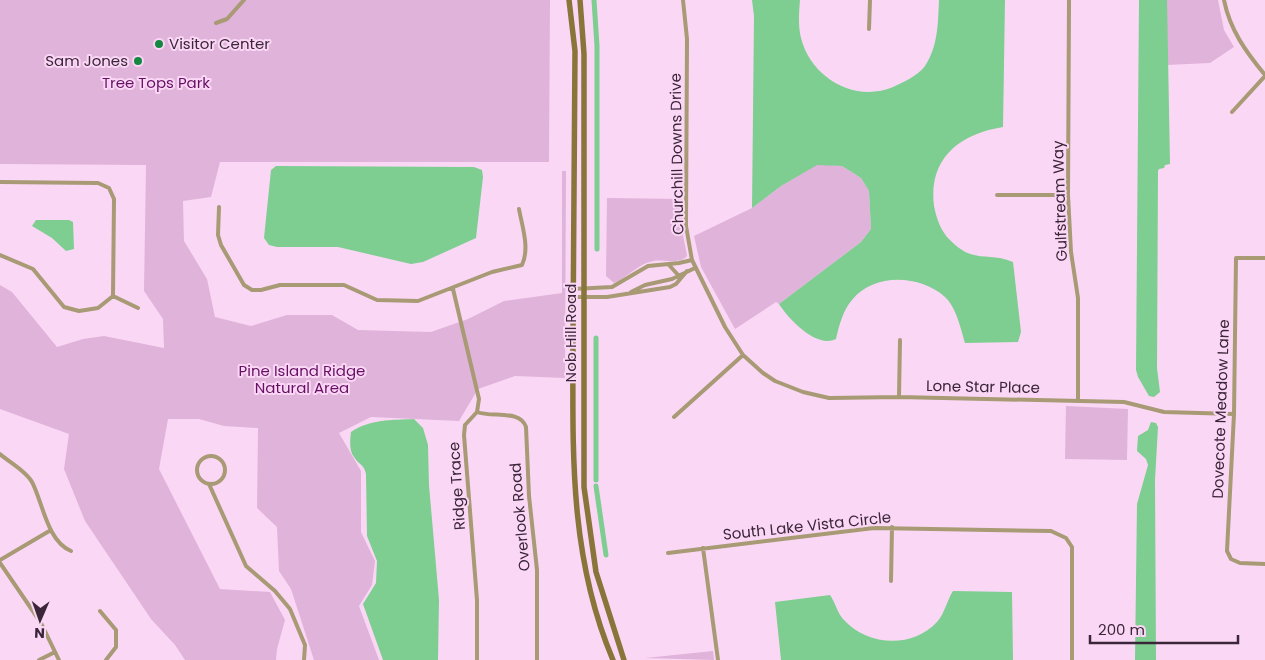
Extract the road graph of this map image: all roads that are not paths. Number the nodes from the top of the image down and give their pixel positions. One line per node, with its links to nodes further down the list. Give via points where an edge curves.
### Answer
1 (244, 0): 8 (street, via 227,19)
2 (569, 0): 24 (main road, Nob Hill Road, via 574,51)
3 (580, 0): 25 (main road, Nob Hill Road, via 584,54)
4 (683, 0): 19 (street, Churchill Downs Drive, via 687,39 686,226)
5 (870, 0): 9 (street)
6 (1070, 0): 14 (street, Gulfstream Way)
7 (1224, 0): 10 (street, via 1228,21 1246,53)
8 (216, 22)
9 (869, 29)
10 (1265, 76): 11 (street)
11 (1232, 112)
12 (0, 182): 27 (street, via 98,183 109,188 114,199)
13 (997, 195): 14 (street)
14 (1068, 196): 34 (street, Gulfstream Way, via 1078,298)
15 (219, 207): 23 (street, via 221,245 244,286 252,290 280,285 344,285 377,300 407,302)
16 (519, 209): 23 (street, via 526,246 522,265 492,272)
17 (0, 254): 27 (street, via 33,269 64,307 79,311 98,308)
18 (1265, 258): 36 (street, Dovecote Meadow Lane, via 1236,258)
19 (692, 260): 20 (street); 21 (street, Churchill Downs Drive)
20 (667, 264): 22 (street); 25 (street, via 648,266 612,287)
21 (695, 268): 22 (street); 32 (street, Churchill Downs Drive)
22 (679, 276): 26 (street, via 638,287); 26 (street, via 676,284 670,287)
23 (453, 289): 35 (street, via 480,399)
24 (573, 289): 25 (street); 28 (main road, Nob Hill Road)
25 (584, 289): 29 (main road, Nob Hill Road)
26 (632, 292): 29 (street)
27 (113, 296): 30 (street)
28 (573, 297): 29 (street); 56 (main road, Nob Hill Road, via 576,518 592,598)
29 (584, 297): 57 (main road, Nob Hill Road, via 582,449 586,510 602,596)
30 (138, 308)
31 (900, 340): 33 (street)
32 (743, 355): 33 (street, Lone Star Place, via 775,381 803,392 829,398); 37 (street)
33 (899, 397): 34 (street, Lone Star Place)
34 (1078, 400): 36 (street, Lone Star Place, via 1124,402 1164,412)
35 (477, 412): 54 (street, Ridge Trace, via 465,425 464,435 477,600); 55 (street, Overlook Road, via 520,417 526,427 537,570)
36 (1234, 414): 46 (street, Dovecote Meadow Lane, via 1227,551 1231,560)
37 (674, 417)
38 (0, 454): 41 (street, via 31,480)
39 (209, 484): 39 (street, via 198,477 196,468 200,460 212,455 222,460 225,473 219,481); 53 (street, via 246,566 276,591 290,609 305,645)
40 (892, 527): 42 (street, South Lake Vista Circle); 47 (street); 59 (street, South Lake Vista Circle, via 1051,531 1066,538 1072,547 1073,558)
41 (51, 530): 43 (street, via 63,548); 45 (street)
42 (703, 548): 44 (street, South Lake Vista Circle); 58 (street)
43 (71, 551)
44 (668, 553)
45 (0, 561): 49 (street, via 41,623)
46 (1265, 564)
47 (891, 581)
48 (100, 611): 52 (street, via 116,630 116,647)
49 (55, 652): 50 (street); 51 (street)
50 (39, 660)
51 (59, 660)
52 (106, 660)
53 (304, 660)
54 (477, 660)
55 (537, 660)
56 (613, 660)
57 (624, 660)
58 (718, 660)
59 (1072, 660)

